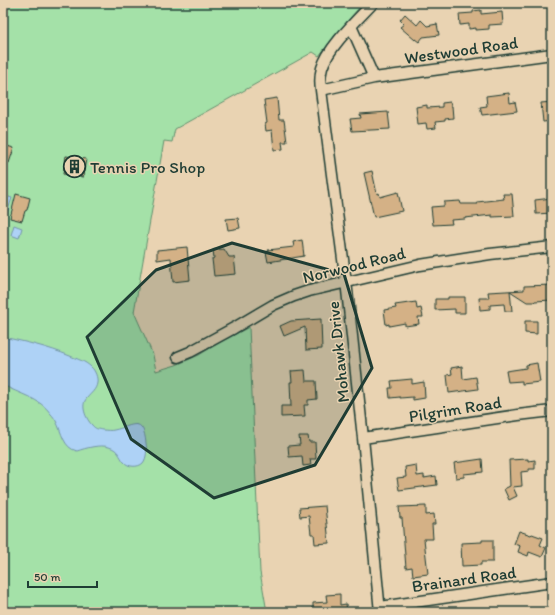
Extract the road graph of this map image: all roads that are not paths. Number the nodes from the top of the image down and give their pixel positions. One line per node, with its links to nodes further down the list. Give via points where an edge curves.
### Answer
1 (373, 3): 2 (street, Mohawk Drive)
2 (351, 26): 4 (street); 5 (street, Mohawk Drive, via 326,59 321,74)
3 (552, 54): 4 (street, Westwood Road)
4 (374, 78): 5 (street, Westwood Road)
5 (321, 90): 7 (street, Mohawk Drive)
6 (552, 247): 7 (street, Norwood Road, via 420,265)
7 (346, 282): 8 (street, Norwood Road, via 285,300); 10 (street, Mohawk Drive)
8 (178, 357)
9 (552, 411): 10 (street, Pilgrim Road)
10 (363, 438): 12 (street, Mohawk Drive)
11 (552, 582): 12 (street, Brainard Road)
12 (380, 610)

